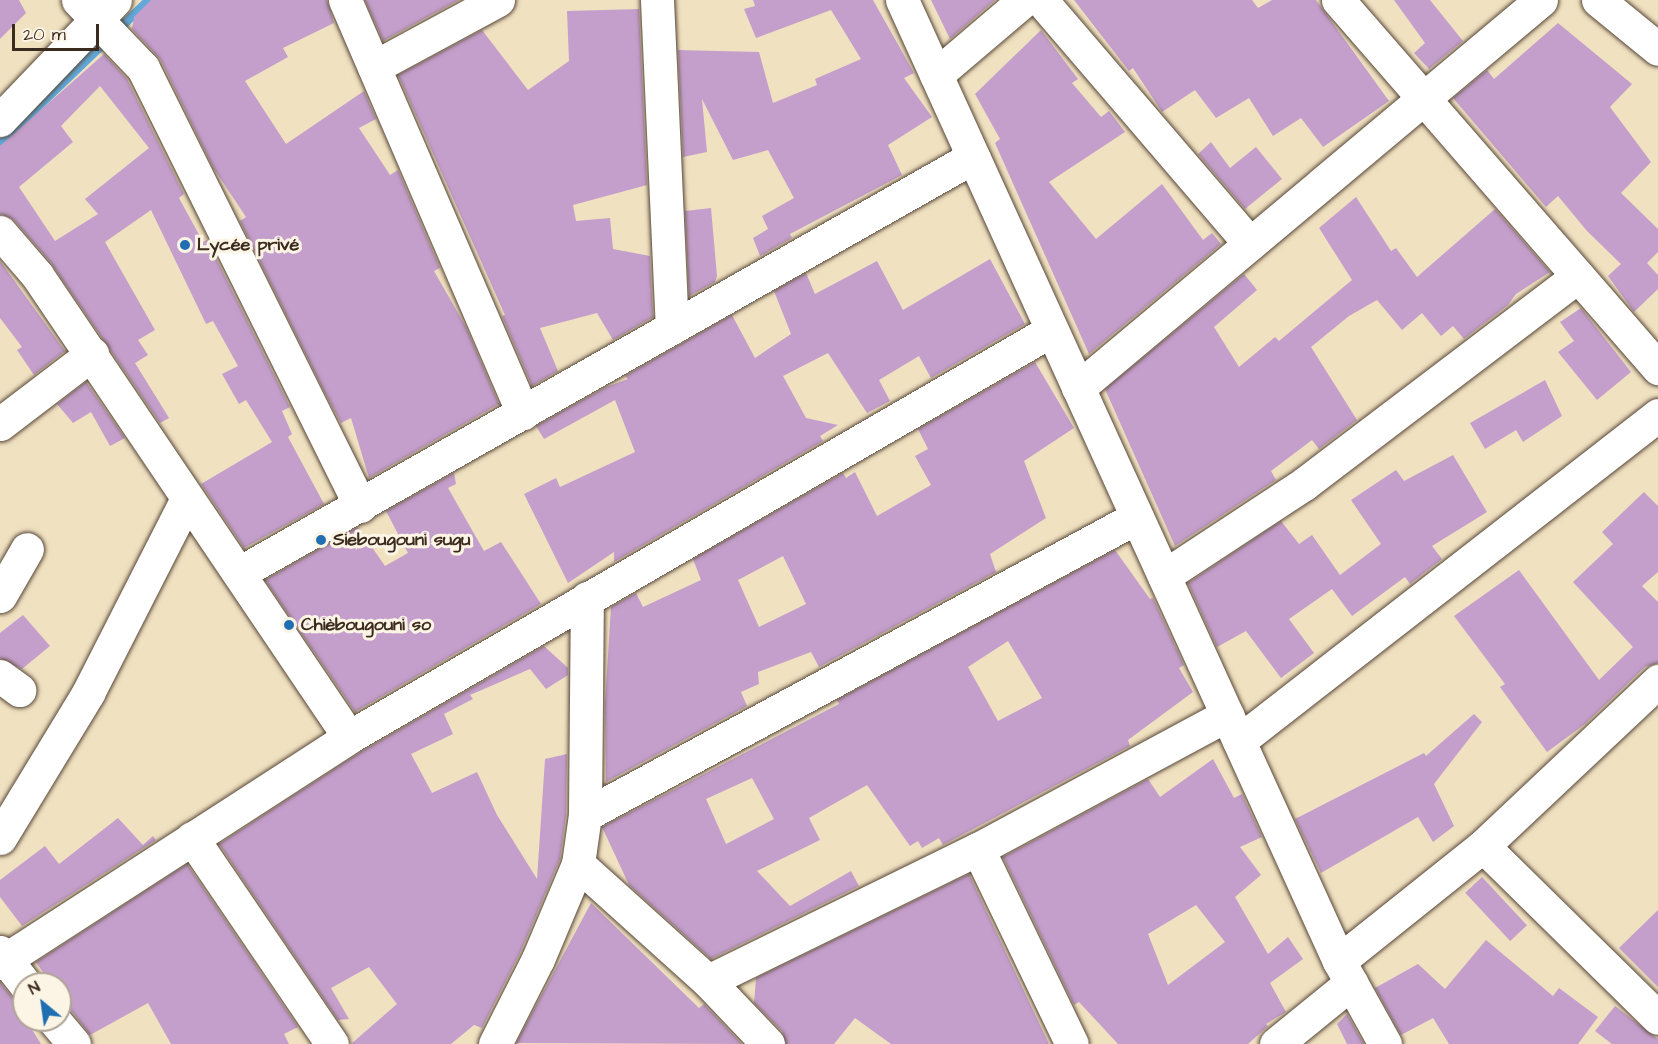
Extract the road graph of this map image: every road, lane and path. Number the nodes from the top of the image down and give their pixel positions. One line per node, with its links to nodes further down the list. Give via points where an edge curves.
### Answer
1 (345, 0): 12 (street)
2 (498, 0): 12 (street)
3 (657, 0): 20 (street)
4 (902, 0): 13 (street)
5 (1024, 0): 13 (street)
6 (1041, 0): 18 (street)
7 (1338, 0): 14 (street)
8 (1541, 0): 14 (street)
9 (1598, 0): 11 (street)
10 (96, 6): 15 (street); 29 (street, via 143,69)
11 (1658, 49)
12 (374, 67): 25 (street)
13 (936, 75): 16 (street)
14 (1424, 99): 18 (street); 19 (street)
15 (0, 120)
16 (973, 157): 20 (street); 21 (street)
17 (0, 232): 22 (street, via 37,275)
18 (1250, 244): 24 (street)
19 (1578, 276): 23 (street); 33 (street, via 1304,484)
20 (672, 328): 25 (street)
21 (1052, 330): 24 (street); 35 (street)
22 (92, 354): 27 (street); 28 (street)
23 (1658, 368)
24 (1078, 388): 30 (street)
25 (523, 413): 29 (street)
26 (1658, 414): 37 (street)
27 (0, 424)
28 (187, 499): 32 (street); 40 (street, via 88,693)
29 (360, 506): 32 (street)
30 (1137, 517): 33 (street); 39 (street)
31 (27, 549): 34 (street)
32 (239, 573): 38 (street)
33 (1164, 576): 37 (street)
34 (0, 596)
35 (587, 598): 38 (street); 39 (street)
36 (1658, 681): 42 (street)
37 (1233, 728): 43 (street); 46 (street)
38 (349, 737): 41 (street)
39 (585, 815): 44 (street)
40 (0, 838)
41 (192, 838): 45 (street); 51 (street)
42 (1484, 846): 46 (street); 48 (street)
43 (978, 849): 47 (street); 54 (street)
44 (578, 864): 47 (street); 52 (street, via 538,959)
45 (8, 965)
46 (1345, 972): 55 (street); 56 (street)
47 (708, 981): 53 (street)
48 (1658, 1018)
49 (64, 1032): 50 (street)
50 (74, 1044)
51 (332, 1044)
52 (495, 1044)
53 (768, 1044)
54 (1072, 1044)
55 (1276, 1044)
56 (1385, 1044)

